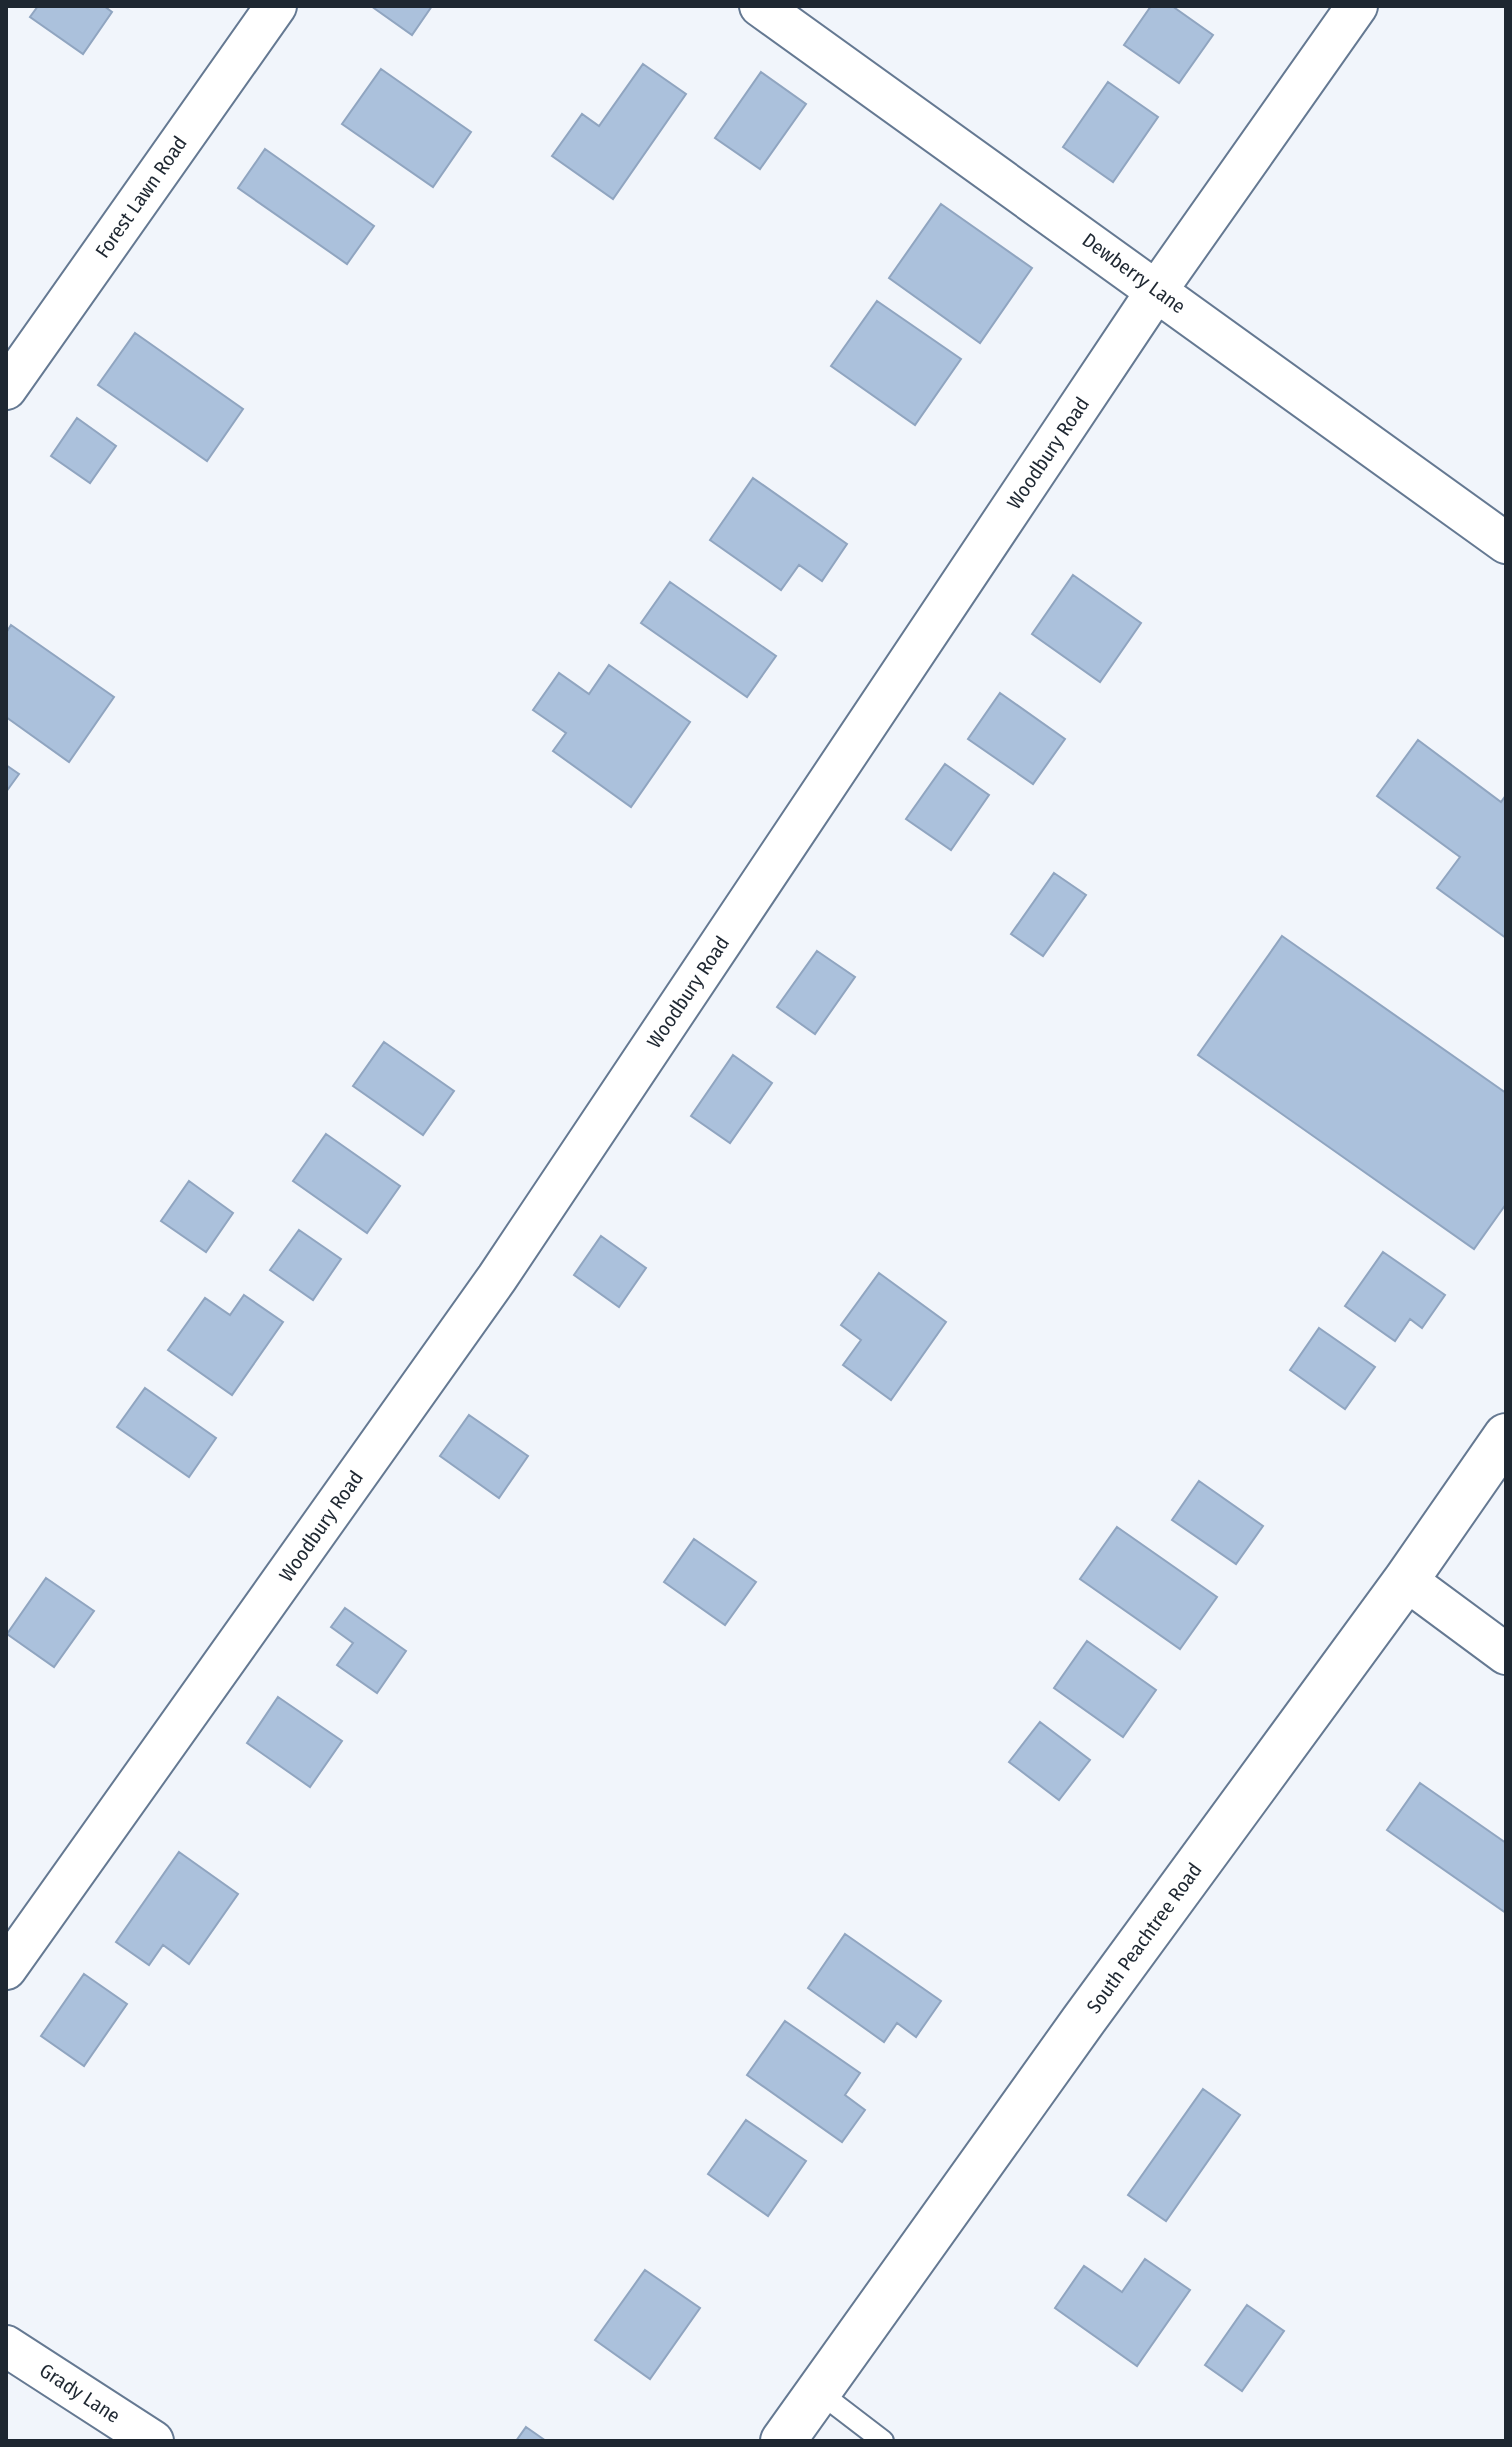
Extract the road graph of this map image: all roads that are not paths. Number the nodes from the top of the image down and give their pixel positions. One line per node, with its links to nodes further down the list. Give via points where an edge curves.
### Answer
1 (276, 6): 5 (street, Forest Lawn Road)
2 (760, 6): 4 (street, Dewberry Lane)
3 (1357, 6): 4 (street, Woodbury Road)
4 (1157, 290): 6 (street, Dewberry Lane); 10 (street, Woodbury Road, via 497,1278)
5 (6, 389)
6 (1506, 543)
7 (1506, 1436): 8 (main road, South Peachtree Road)
8 (1406, 1580): 9 (street); 12 (main road, South Peachtree Road)
9 (1506, 1654)
10 (6, 1969)
11 (6, 2346): 13 (street, Grady Lane)
12 (819, 2392): 14 (main road, South Peachtree Road); 15 (lane)
13 (153, 2441)
14 (783, 2441)
15 (883, 2441)

